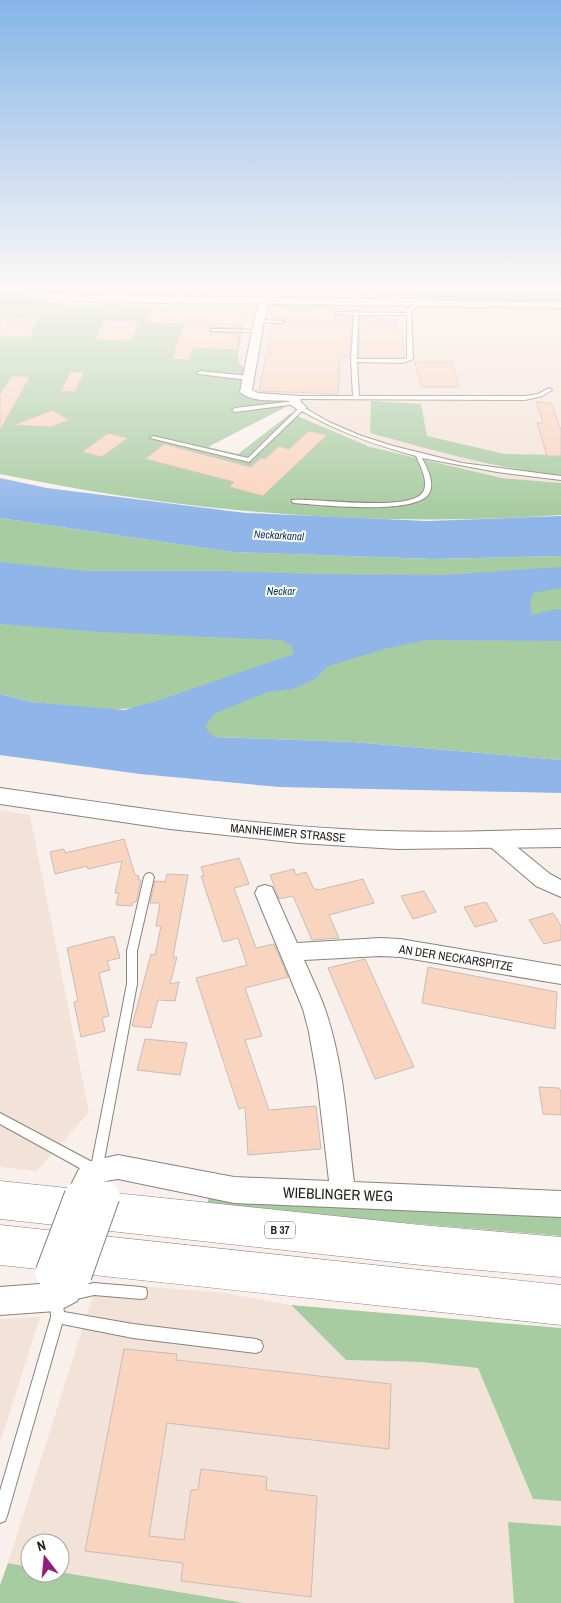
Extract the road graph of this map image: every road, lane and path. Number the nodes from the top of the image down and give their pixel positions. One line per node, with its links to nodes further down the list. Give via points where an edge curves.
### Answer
1 (252, 365): 4 (street)
2 (354, 365): 6 (lane)
3 (200, 373): 4 (lane)
4 (249, 378): 7 (street, via 248,394)
5 (549, 390): 6 (lane, via 525,398)
6 (356, 398): 7 (lane)
7 (297, 403): 8 (lane); 9 (lane, via 249,460); 10 (lane, via 316,418 365,439)
8 (235, 410)
9 (153, 438)
10 (418, 454): 11 (lane, via 508,472); 12 (lane, via 428,483 426,493 419,500 393,506)
11 (561, 478)
12 (294, 501)
13 (0, 796): 15 (street, MANNHEIMER STRASSE, via 268,832 403,840)
14 (561, 838): 15 (street, MANNHEIMER STRASSE)
15 (494, 839): 17 (street, via 543,880)
16 (149, 877): 22 (lane, via 132,950 132,984)
17 (561, 889)
18 (265, 893): 19 (street)
19 (290, 952): 20 (street, AN DER NECKARSPITZE, via 400,948); 23 (street, via 320,1028)
20 (561, 975)
21 (0, 1118): 22 (lane)
22 (101, 1180): 23 (street, WIEBLINGER WEG); 29 (street, bridge); 29 (street, bridge, via 78,1275 67,1291)
23 (343, 1195): 25 (street, WIEBLINGER WEG)
24 (0, 1200): 27 (highway, B 37)
25 (561, 1204)
26 (0, 1245): 31 (highway)
27 (561, 1257)
28 (141, 1293): 29 (lane, via 94,1289)
29 (55, 1296): 30 (street); 32 (lane, via 133,1331); 33 (lane)
30 (0, 1301)
31 (561, 1305)
32 (256, 1346)
33 (0, 1516)

